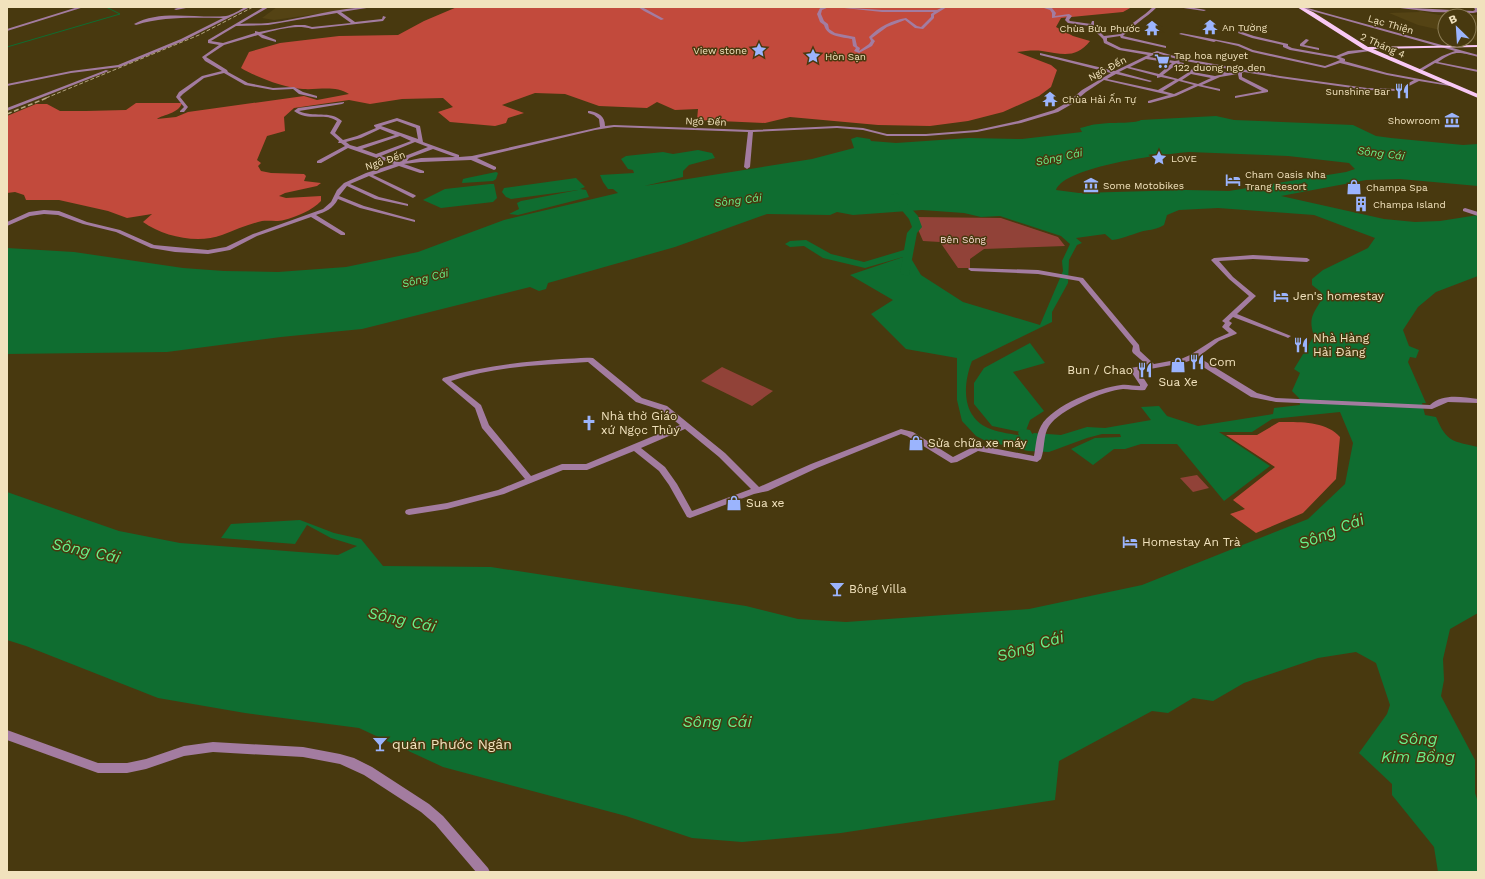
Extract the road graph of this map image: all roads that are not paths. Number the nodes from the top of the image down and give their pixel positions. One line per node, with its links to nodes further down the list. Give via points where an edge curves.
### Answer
1 (82, 7): 31 (street)
2 (189, 7): 20 (street)
3 (248, 7): 24 (street)
4 (267, 7): 29 (street)
5 (371, 7): 23 (street)
6 (640, 7): 26 (street, via 645,12 654,13)
7 (827, 7): 22 (street, via 819,14 822,22 826,24 826,29 834,34 854,38 858,52 871,45 873,41 870,38 874,33 888,25 906,19 916,27 922,28)
8 (836, 7): 22 (street, via 889,12)
9 (945, 7): 22 (street)
10 (1016, 7): 11 (street)
11 (1020, 7)
12 (1043, 7): 36 (street, via 1051,9 1053,16 1070,16 1067,20 1069,22 1092,24)
13 (1155, 7): 35 (street)
14 (1179, 7): 21 (street)
15 (1299, 7): 41 (street, Lạc Thiện); 46 (main road, 2 Tháng 4)
16 (1312, 7): 17 (street)
17 (1372, 7)
18 (1394, 7): 19 (street, via 1477,12)
19 (1476, 7)
20 (176, 9)
21 (1202, 9)
22 (939, 10)
23 (337, 11): 27 (street); 30 (street, via 277,23)
24 (229, 17): 28 (street, via 143,20); 58 (street)
25 (384, 17): 27 (street, via 384,20)
26 (662, 18)
27 (354, 23): 33 (street, via 312,28 306,25)
28 (136, 24)
29 (235, 26): 30 (street); 39 (street, via 208,42)
30 (245, 26): 33 (street)
31 (7, 30)
32 (1240, 32): 45 (street, via 1287,45 1284,46)
33 (257, 33): 38 (street); 39 (street)
34 (1181, 34): 55 (street, via 1239,45 1252,51 1325,67)
35 (1121, 35): 36 (street); 42 (street, via 1124,38)
36 (1104, 38): 49 (street, via 1104,42 1118,49)
37 (1308, 40): 40 (street)
38 (275, 41)
39 (223, 44): 64 (street, via 209,52 204,59 226,70)
40 (1301, 45): 45 (street); 50 (street)
41 (1437, 45)
42 (1165, 47)
43 (1437, 47): 46 (main road)
44 (1449, 48): 47 (street, Lạc Thiện)
45 (1291, 49): 52 (street)
46 (1367, 49): 50 (street); 62 (main road, 2 Tháng 4)
47 (1459, 51): 51 (street, Lạc Thiện); 56 (street, via 1441,56)
48 (1041, 54): 65 (street)
49 (1152, 54): 53 (street, Ngô Đến); 54 (street, via 1157,52)
50 (1342, 54): 52 (street)
51 (1478, 56)
52 (1337, 57): 55 (street, via 1344,60)
53 (1146, 58): 57 (street); 59 (street, Ngô Đến)
54 (1180, 59): 57 (street); 61 (street)
55 (1340, 62): 74 (street)
56 (1434, 62): 62 (street); 63 (street)
57 (1175, 63): 60 (street); 69 (street)
58 (120, 66): 77 (street, via 71,72); 90 (street)
59 (1127, 67): 65 (street, Ngô Đến); 69 (street)
60 (1195, 67): 66 (street); 67 (street)
61 (1246, 70): 68 (street); 74 (street, via 1290,79 1388,90 1402,89)
62 (1419, 71): 71 (main road, 2 Tháng 4)
63 (1478, 71)
64 (225, 72): 85 (street, via 247,84 273,89 294,88); 92 (street, via 203,77 181,93 178,97 186,107)
65 (1115, 72): 72 (street, Ngô Đến); 75 (street)
66 (1190, 73): 70 (street); 73 (street)
67 (1230, 73): 68 (street); 70 (street)
68 (1240, 73): 86 (street, via 1242,79 1266,91)
69 (1160, 76): 73 (street); 75 (street)
70 (1215, 77): 78 (street)
71 (1434, 77): 74 (street); 76 (main road, 2 Tháng 4)
72 (1103, 79): 80 (street); 96 (street, Ngô Đến, via 1056,111 977,131 887,135 863,129 837,127)
73 (1178, 80): 78 (street); 82 (street)
74 (1420, 80): 79 (street)
75 (1150, 81): 80 (street)
76 (1443, 81): 79 (main road, 2 Tháng 4); 84 (main road, 2 Tháng 4)
77 (7, 85)
78 (1197, 85): 81 (street); 83 (street)
79 (1450, 85): 84 (main road, 2 Tháng 4)
80 (1139, 86): 82 (street)
81 (1218, 90)
82 (1160, 91): 83 (street)
83 (1174, 95): 87 (street)
84 (1478, 95)
85 (315, 97)
86 (1238, 97)
87 (1150, 102)
88 (342, 103): 99 (street, via 296,111 310,117 329,115 340,120 332,133)
89 (10, 105): 90 (street)
90 (18, 106): 91 (street)
91 (7, 110)
92 (182, 111)
93 (590, 112): 95 (street, via 599,115 603,120)
94 (378, 127): 97 (street); 98 (street, via 397,119 418,127); 99 (street, via 359,137)
95 (602, 128): 96 (street, Ngô Đến, via 621,126); 105 (street, Ngô Đến)
96 (752, 131): 109 (street)
97 (399, 134): 98 (street); 102 (street)
98 (419, 141): 101 (street); 103 (street)
99 (340, 142): 100 (street)
100 (348, 146): 102 (street); 106 (street)
101 (433, 147): 104 (street); 107 (street, via 405,158)
102 (357, 149): 103 (street)
103 (376, 156): 108 (street)
104 (459, 157): 105 (street, Ngô Đến); 107 (street, Ngô Đến)
105 (472, 158): 110 (street)
106 (318, 162)
107 (404, 162): 108 (street, Ngô Đến)
108 (398, 164): 111 (street); 112 (street, Ngô Đến)
109 (747, 167)
110 (494, 168)
111 (422, 172)
112 (368, 174): 113 (street, Ngô Đến); 114 (street)
113 (346, 184): 115 (street, Ngô Đến); 116 (street, via 377,198)
114 (413, 196)
115 (336, 197): 117 (street, Ngô Đến, via 330,206); 118 (street)
116 (406, 205)
117 (312, 215): 119 (street, Ngô Đến, via 255,235 228,249 208,252 153,247 118,231 59,213 29,214); 120 (street)
118 (414, 221)
119 (7, 224)
120 (342, 234)
121 (1307, 260): 123 (street, via 1253,257 1214,260 1253,296)
122 (971, 269): 126 (street, via 1031,272 1082,279 1137,346 1136,351)
123 (1233, 315): 124 (street); 125 (street, via 1225,321 1229,323 1225,327 1234,333 1217,340)
124 (1288, 336)
125 (1192, 357): 126 (street, via 1179,362); 127 (street, via 1262,398 1432,407 1436,402 1450,400)
126 (1152, 366): 131 (street, via 1134,370 1144,387 1121,387 1087,397 1054,415 1045,425 1038,458 1034,460 978,448 951,460 901,431)
127 (1478, 401)
128 (685, 426): 129 (street); 130 (street, via 664,408 639,400 590,360 478,370 446,380 478,407 485,426); 131 (street, via 722,455)
129 (635, 448): 130 (street, via 587,467 562,467); 131 (street, via 662,469 690,515)
130 (530, 480): 132 (street, via 501,492 447,506)
131 (758, 491)
132 (409, 512)
133 (7, 735): 134 (street, via 98,768 127,768 184,751 213,747 303,752 350,762 425,808 439,820)
134 (481, 871)

